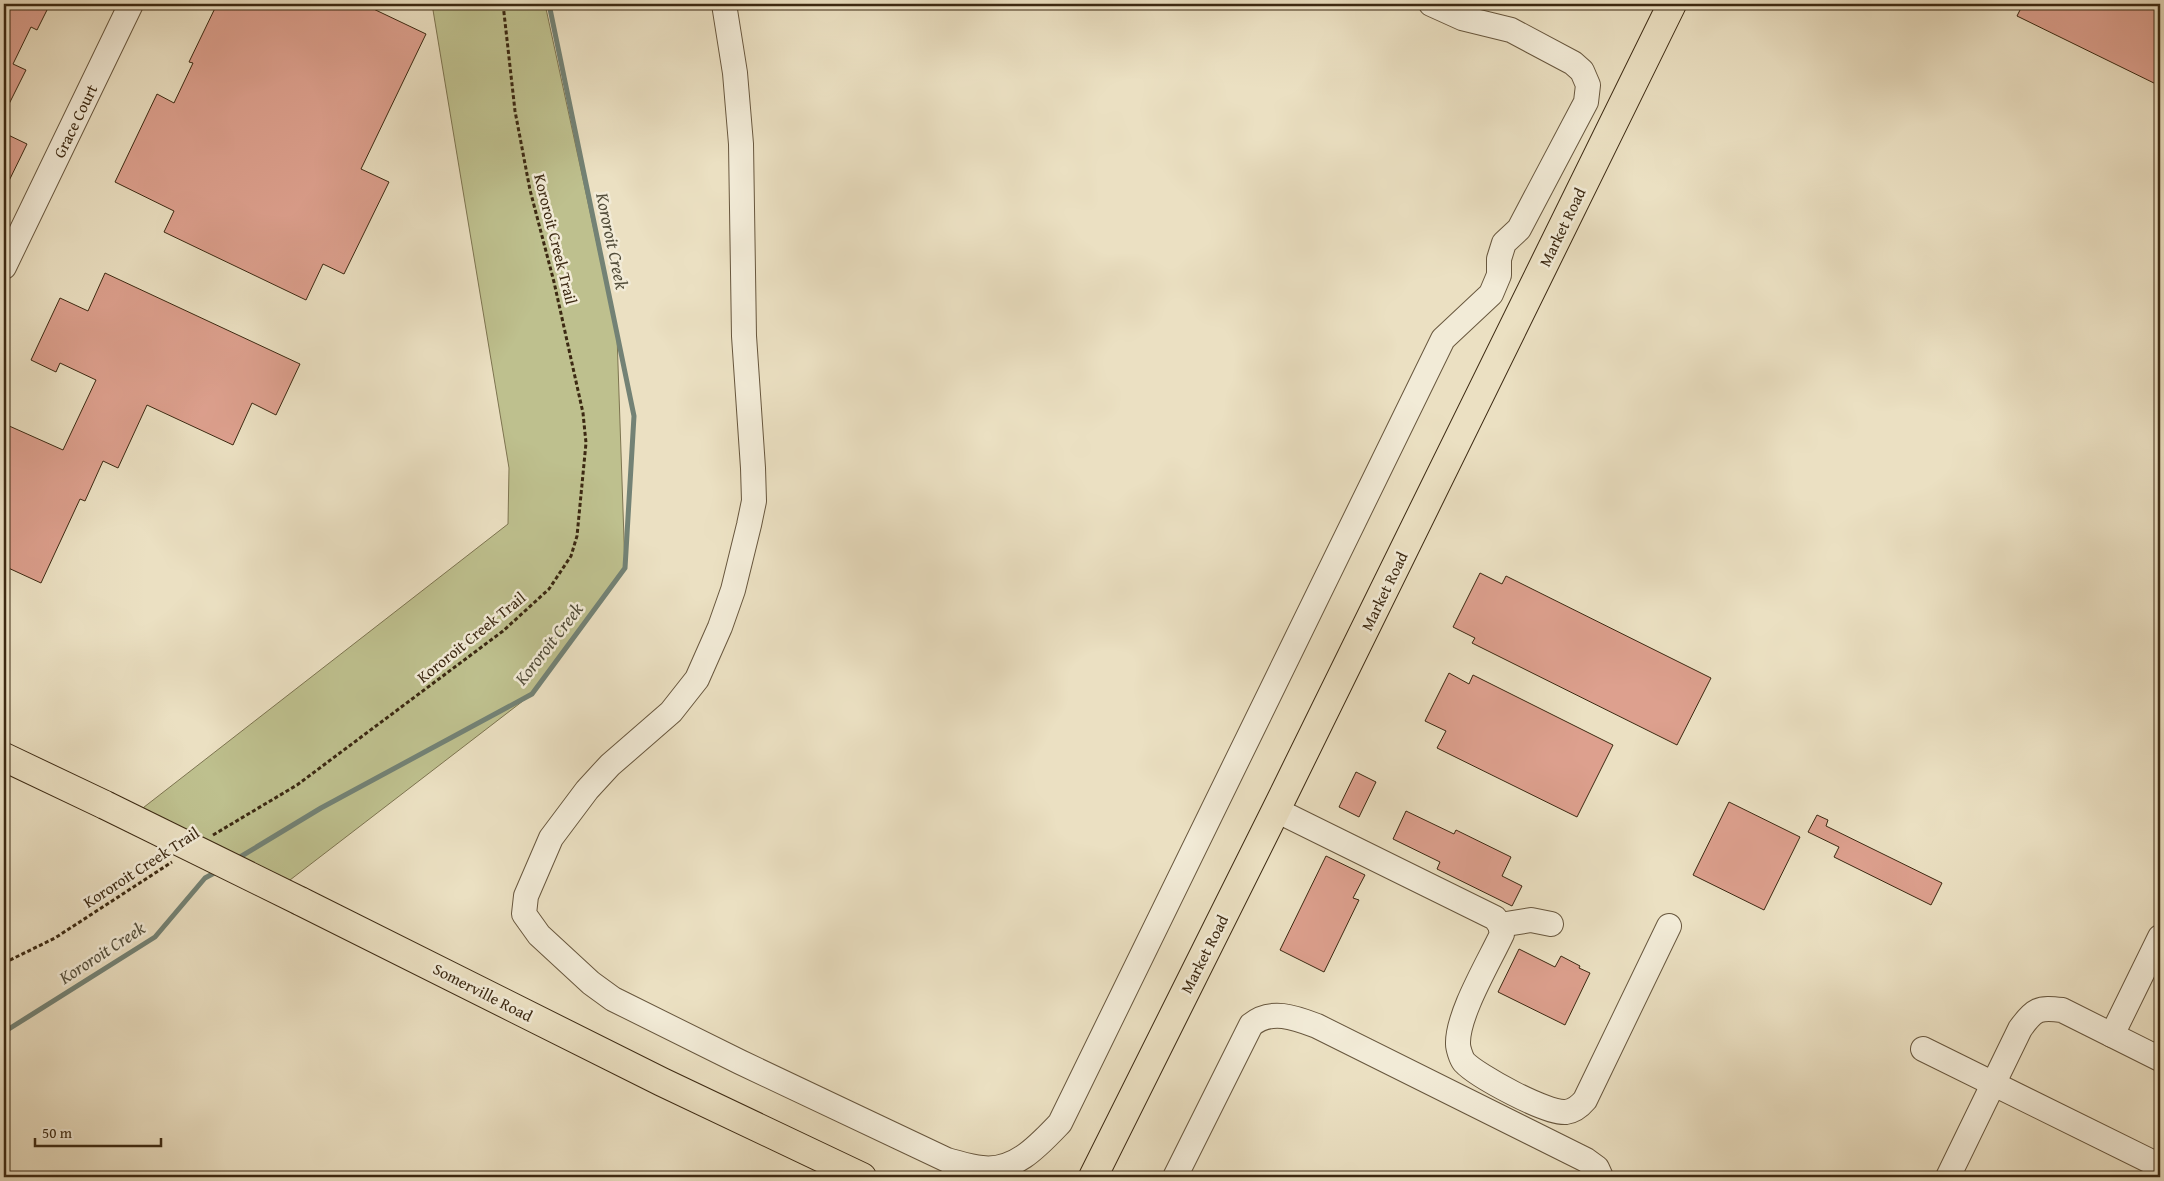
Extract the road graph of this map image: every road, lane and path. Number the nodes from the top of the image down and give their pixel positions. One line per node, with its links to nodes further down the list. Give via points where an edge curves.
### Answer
1 (131, 4): 6 (street, Grace Court)
2 (504, 4): 12 (path, Kororoit Creek Trail, via 515,111 586,435 577,536 571,556 549,589 503,632 297,785)
3 (724, 4): 4 (street, via 735,73 741,144 744,336 754,501 750,525 733,590 697,679 671,712 610,765 587,790 551,838 526,896 524,914 539,935 613,1000 947,1160 983,1168 1005,1167 1012,1163 1032,1151 1060,1123 1443,339 1491,294 1499,275 1504,243 1519,229 1586,102 1588,86 1582,71 1573,63 1510,30 1462,18)
4 (1431, 4)
5 (1672, 4): 11 (main road, Market Road)
6 (11, 234): 7 (street, Grace Court)
7 (4, 267)
8 (4, 756): 10 (main road, Somerville Road)
9 (4, 776): 10 (main road, Somerville Road)
10 (104, 805): 25 (main road, Somerville Road, bridge, via 662,1082)
11 (1276, 810): 15 (street, via 1481,910); 26 (main road, Market Road)
12 (211, 836)
13 (179, 858): 18 (path, Kororoit Creek Trail, via 55,938)
14 (1551, 924): 15 (street, via 1531,920)
15 (1500, 925): 16 (street, via 1502,934 1462,1023 1458,1044 1463,1061 1483,1077 1543,1107 1566,1112 1585,1100)
16 (1669, 926)
17 (2160, 937): 19 (street)
18 (4, 963)
19 (2112, 1035): 21 (street); 22 (street, via 2062,1010 2037,1010 2020,1029)
20 (1923, 1049): 22 (street)
21 (2160, 1059)
22 (1994, 1084): 23 (street); 28 (street)
23 (2160, 1166)
24 (1597, 1174): 27 (street, via 1586,1160 1317,1026 1271,1015 1251,1025)
25 (862, 1177)
26 (1093, 1177)
27 (1175, 1177)
28 (1948, 1177)

